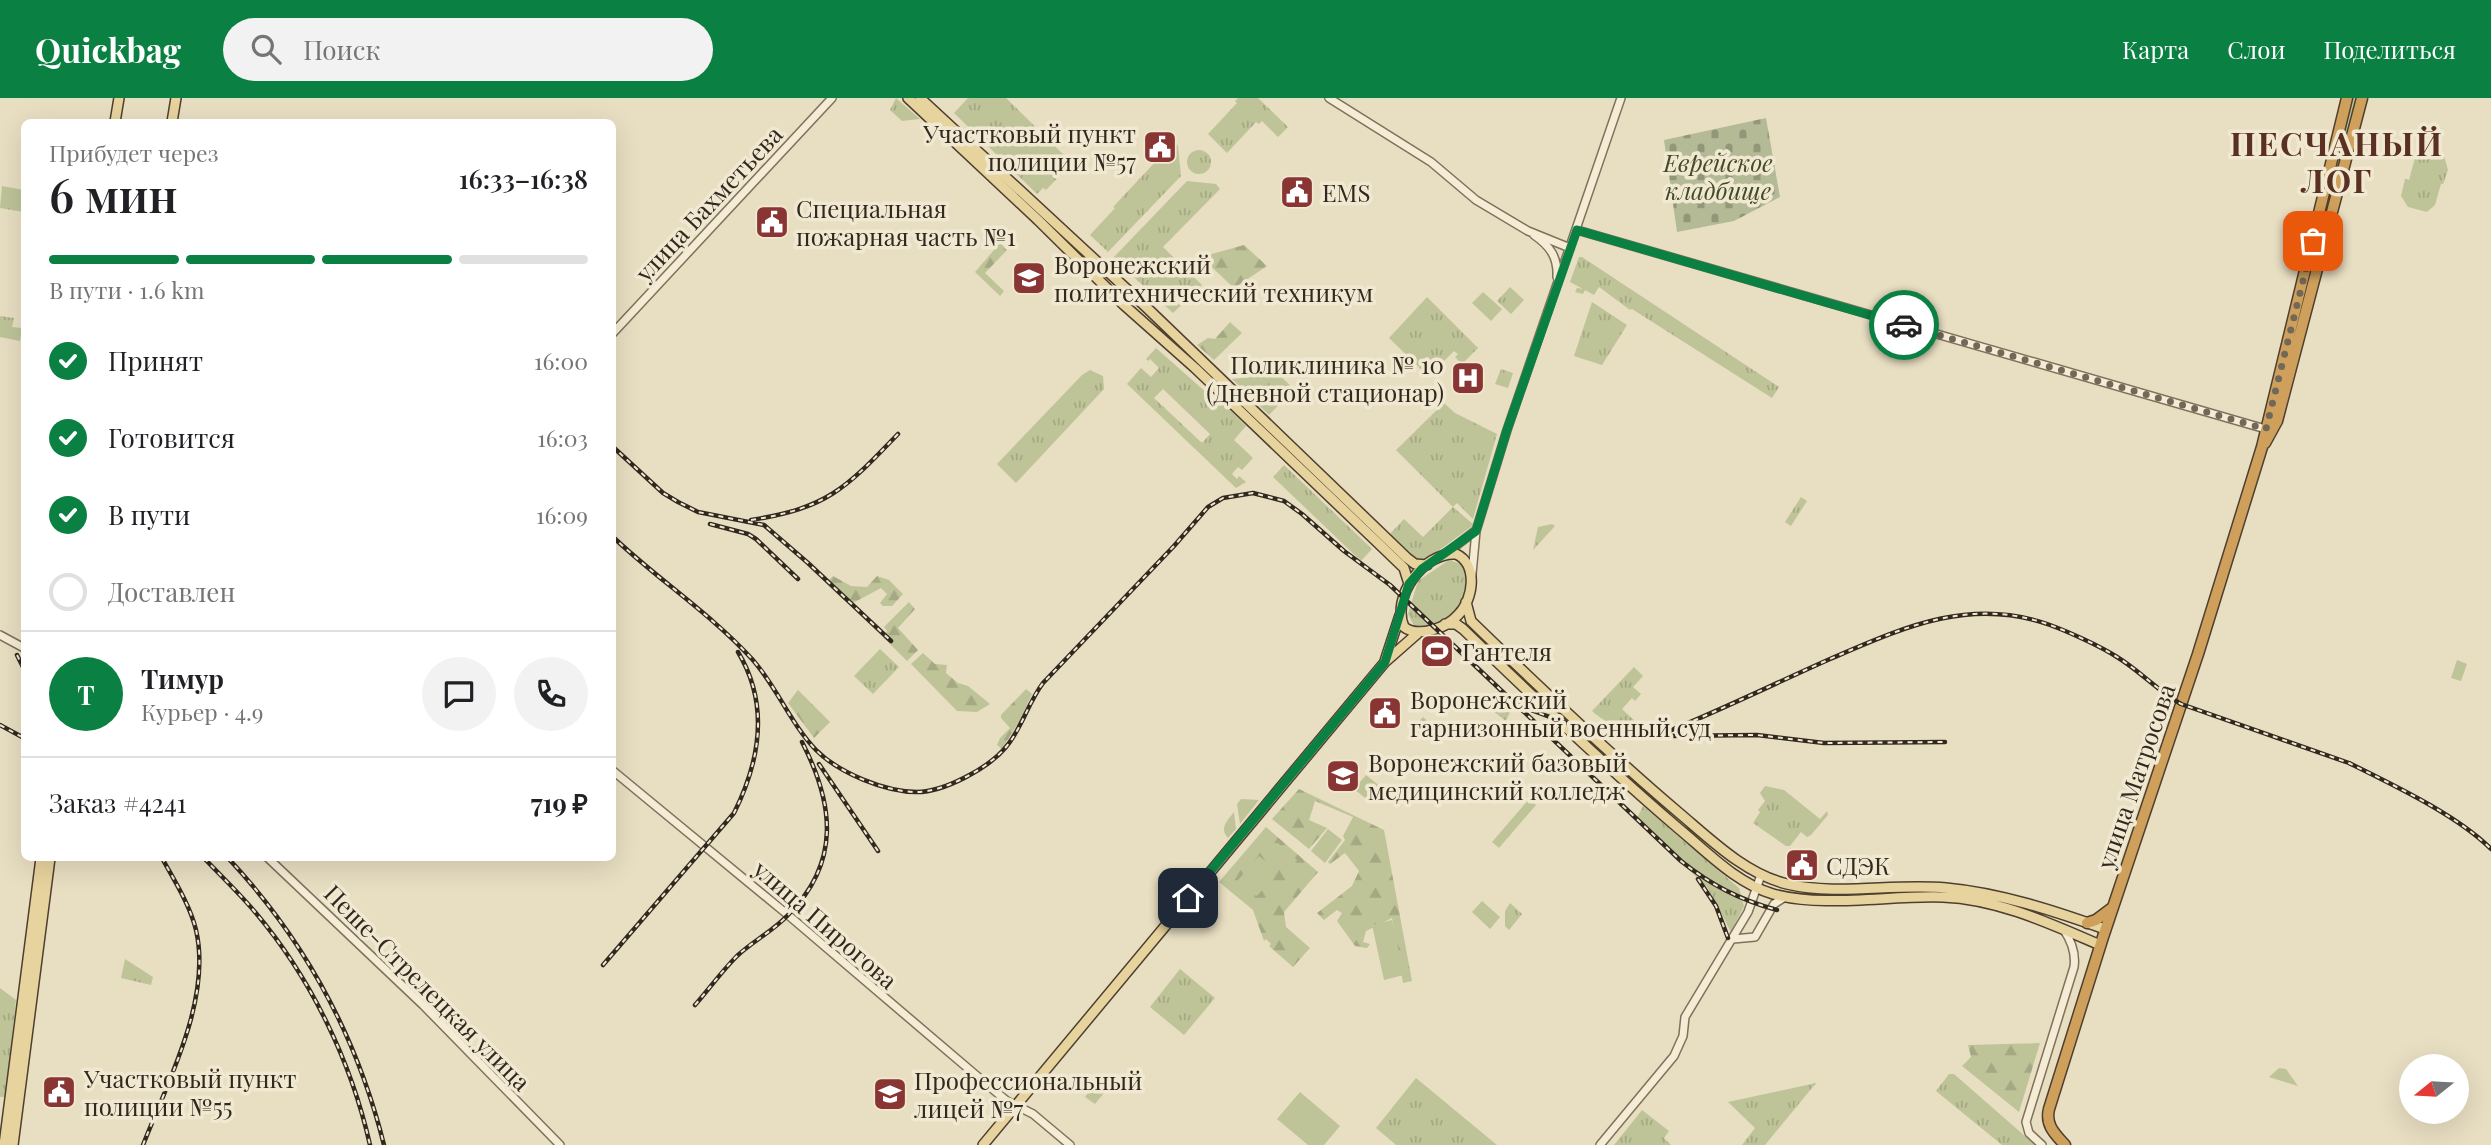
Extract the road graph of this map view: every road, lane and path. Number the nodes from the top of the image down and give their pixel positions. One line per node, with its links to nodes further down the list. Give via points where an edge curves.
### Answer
1 (119, 98): 10 (main road)
2 (176, 98): 11 (main road)
3 (832, 98): 20 (street, улица Бахметьева)
4 (908, 98): 19 (main road)
5 (920, 98): 18 (main road)
6 (1329, 98): 15 (street)
7 (1621, 98): 14 (street)
8 (2347, 98): 12 (highway, улица Матросова)
9 (2362, 98): 13 (highway, улица Матросова)
10 (116, 119)
11 (172, 119)
12 (2329, 170): 13 (highway); 21 (highway, улица Матросова)
13 (2342, 174): 21 (highway, улица Матросова)
14 (1577, 230): 16 (street); 21 (street)
15 (1528, 231): 16 (street); 17 (street, via 1555,257)
16 (1570, 248): 17 (street)
17 (1557, 285): 22 (street)
18 (1129, 292): 19 (main road); 24 (main road, via 1407,558)
19 (1120, 302): 26 (main road, via 1404,568)
20 (616, 330)
21 (2269, 430): 41 (highway, улица Матросова)
22 (1476, 531): 23 (street); 25 (street)
23 (1444, 555): 24 (main road); 25 (main road, via 1461,556)
24 (1427, 565): 26 (main road)
25 (1472, 574): 27 (main road)
26 (1409, 584): 28 (main road)
27 (1466, 602): 29 (main road, via 1459,615); 38 (main road, via 1471,621 1592,737 1699,829)
28 (1401, 613): 30 (main road, via 1404,627); 33 (main road)
29 (1445, 624): 30 (main road); 39 (main road, via 1463,629 1591,753 1715,859)
30 (1418, 633): 33 (main road)
31 (0, 635): 32 (street)
32 (21, 646)
33 (1385, 662): 49 (main road)
34 (616, 773): 49 (street, улица Пирогова)
35 (41, 861): 50 (main road)
36 (50, 861): 51 (main road)
37 (271, 861): 52 (street, Пеше-Стрелецкая улица, via 433,1015)
38 (1761, 875): 39 (street); 42 (main road, via 1811,888 1965,891)
39 (1756, 888): 40 (main road); 45 (street)
40 (1784, 897): 43 (main road, via 1944,897 2002,908); 45 (street, via 1774,904 1755,937)
41 (2112, 908): 42 (highway); 44 (highway, улица Матросова)
42 (2087, 923): 44 (main road)
43 (2064, 929): 46 (main road); 47 (street, via 2076,958)
44 (2105, 929): 46 (highway, улица Матросова)
45 (1733, 939): 55 (street, via 1685,1017 1674,1056)
46 (2100, 945): 48 (highway, улица Матросова)
47 (2063, 1006): 48 (street); 56 (street, via 2026,1122 2029,1133)
48 (2079, 1012): 57 (highway, улица Матросова, via 2047,1118)
49 (1015, 1105): 53 (main road); 54 (street, улица Пирогова)
50 (4, 1145)
51 (13, 1145)
52 (560, 1145)
53 (983, 1145)
54 (1070, 1145)
55 (1600, 1145)
56 (2042, 1145)
57 (2065, 1145)

